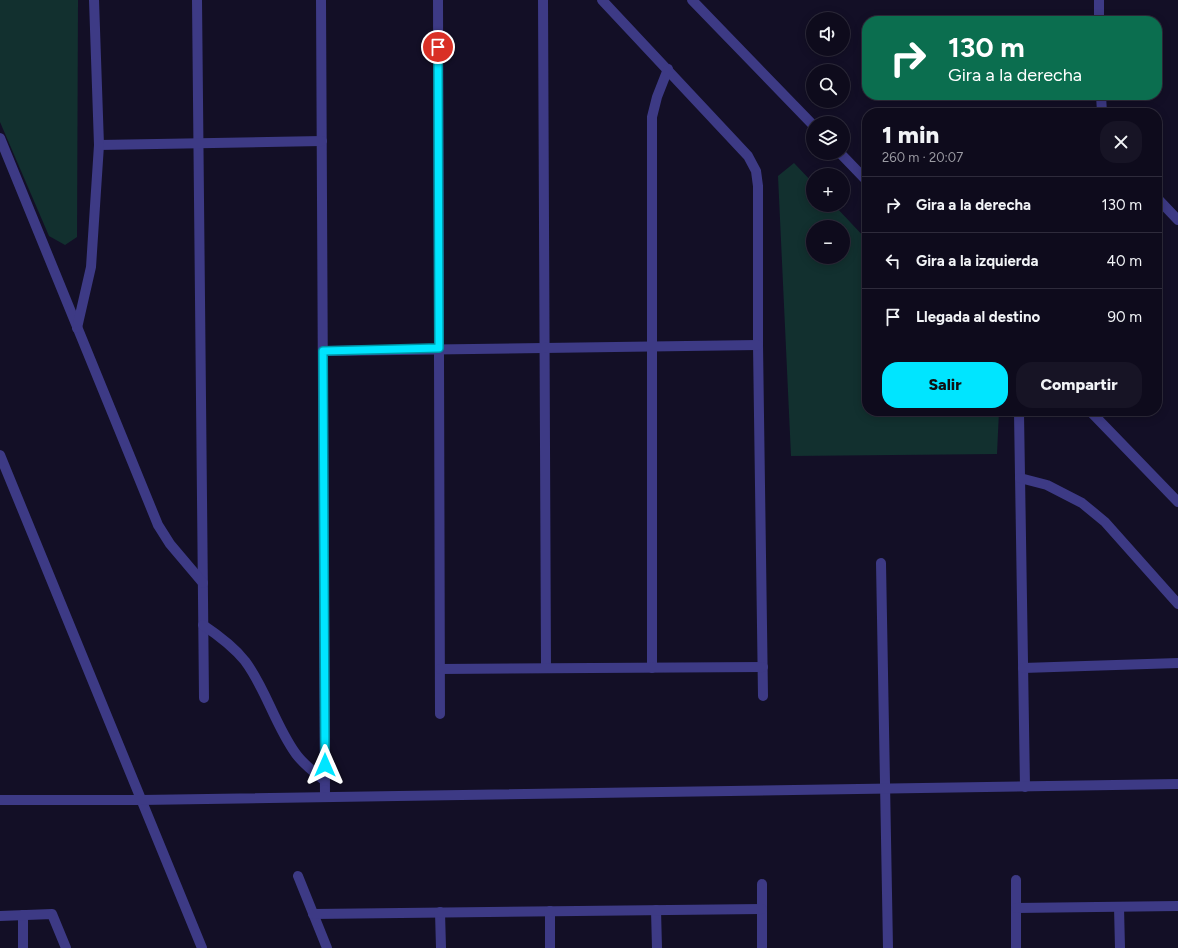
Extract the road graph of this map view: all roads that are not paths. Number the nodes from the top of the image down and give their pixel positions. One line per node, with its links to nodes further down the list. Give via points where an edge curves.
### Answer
1 (94, 0): 15 (street)
2 (197, 0): 14 (street)
3 (321, 0): 13 (street)
4 (438, 0): 24 (street)
5 (543, 0): 23 (street)
6 (602, 0): 10 (street)
7 (692, 0): 11 (street)
8 (1099, 0): 9 (street)
9 (1100, 16)
10 (668, 69): 21 (street, via 748,156 756,171); 22 (street, via 652,117)
11 (806, 118)
12 (0, 138): 20 (street)
13 (322, 141): 14 (street); 25 (street)
14 (198, 143): 15 (street); 32 (street)
15 (99, 145): 20 (street, via 91,268)
16 (847, 160): 17 (street)
17 (862, 176)
18 (1162, 203): 19 (street)
19 (1178, 220)
20 (77, 328): 32 (street, via 158,525 170,544)
21 (758, 345): 22 (street); 36 (street)
22 (652, 346): 23 (street); 39 (street)
23 (546, 347): 24 (street); 38 (street)
24 (439, 348): 25 (street); 37 (street)
25 (323, 351): 44 (street)
26 (1019, 416): 29 (street)
27 (1095, 416): 30 (street)
28 (0, 455): 50 (street)
29 (1020, 478): 33 (street, via 1047,485 1082,503 1105,522); 40 (street)
30 (1178, 502)
31 (881, 563): 47 (street)
32 (203, 583): 34 (street)
33 (1178, 604)
34 (203, 624): 42 (street); 44 (street, via 225,640 244,660 297,755)
35 (1178, 663): 40 (street)
36 (763, 667): 39 (street); 41 (street)
37 (440, 668): 38 (street); 43 (street)
38 (546, 668): 39 (street)
39 (652, 668)
40 (1023, 668): 46 (street)
41 (763, 696)
42 (204, 698)
43 (440, 714)
44 (326, 781): 48 (street)
45 (1178, 784): 46 (street)
46 (1025, 787): 47 (street)
47 (884, 789): 48 (street); 72 (street)
48 (325, 797): 50 (street)
49 (0, 800): 50 (street)
50 (141, 800): 66 (street)
51 (298, 876): 61 (street)
52 (1016, 880): 56 (street)
53 (762, 884): 57 (street)
54 (1178, 906): 55 (street)
55 (1119, 907): 56 (street); 74 (street)
56 (1016, 908): 73 (street)
57 (762, 909): 58 (street); 71 (street)
58 (656, 910): 59 (street); 70 (street)
59 (550, 911): 60 (street); 69 (street)
60 (440, 912): 61 (street); 68 (street)
61 (313, 914): 67 (street)
62 (23, 915): 63 (street); 64 (street); 65 (street, via 52,914)
63 (0, 916)
64 (23, 948)
65 (66, 948)
66 (202, 948)
67 (327, 948)
68 (441, 948)
69 (550, 948)
70 (657, 948)
71 (762, 948)
72 (888, 948)
73 (1016, 948)
74 (1120, 948)

